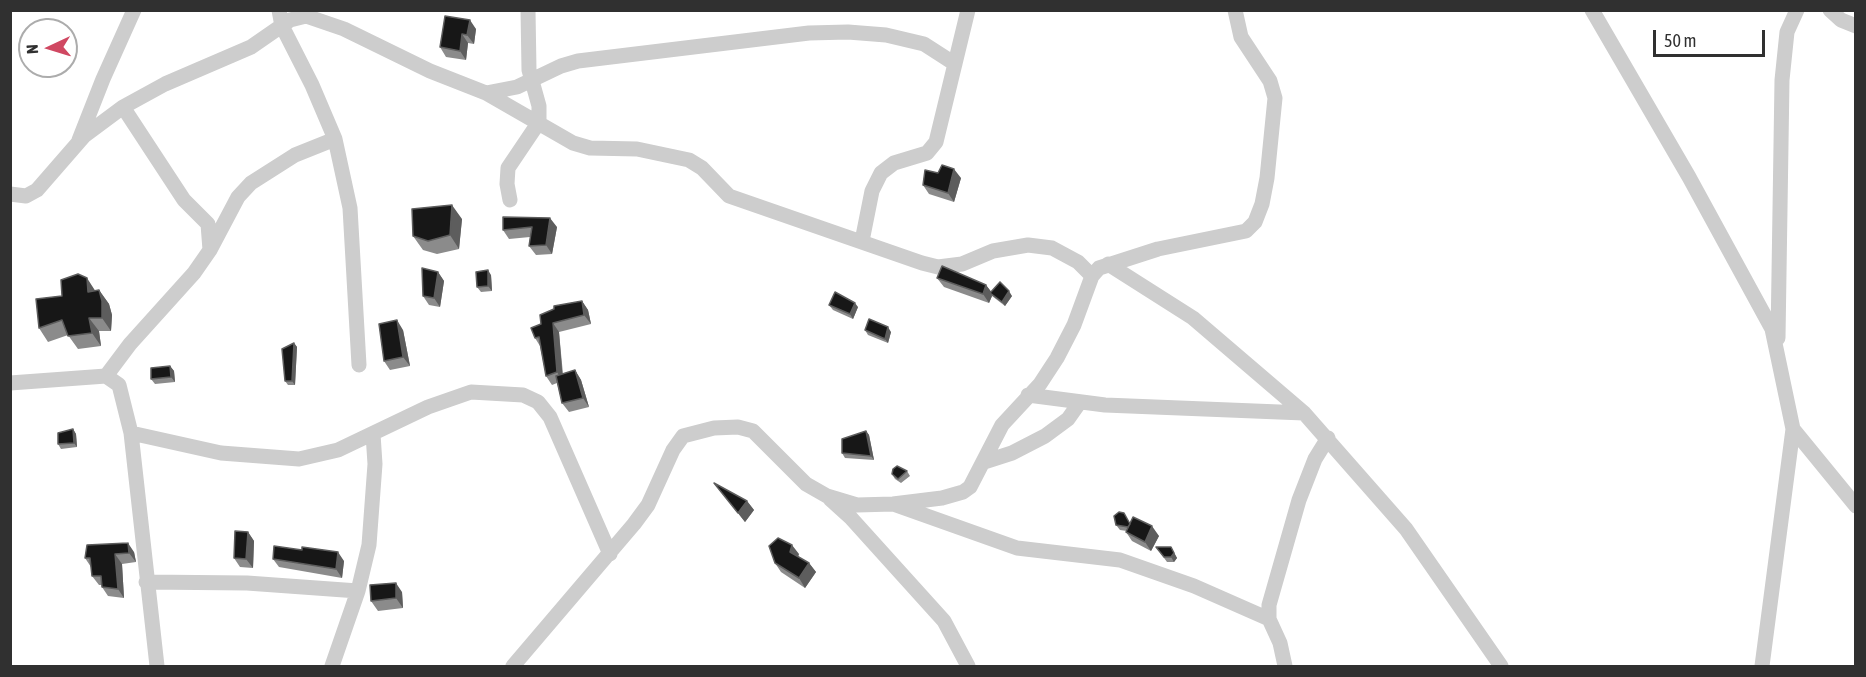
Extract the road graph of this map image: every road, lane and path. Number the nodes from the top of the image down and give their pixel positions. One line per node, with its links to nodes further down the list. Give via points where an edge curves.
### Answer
1 (134, 10): 16 (street)
2 (528, 10): 11 (street)
3 (968, 10): 10 (street)
4 (1234, 10): 21 (street, via 1241,37 1270,81 1275,98 1267,178 1255,222 1246,231)
5 (1797, 10): 23 (street, via 1787,32 1782,81)
6 (1830, 10): 9 (street)
7 (1593, 11): 23 (street, via 1751,289 1772,329)
8 (280, 18): 12 (street, via 314,17 430,72); 13 (street, via 251,47); 15 (street)
9 (1856, 26)
10 (955, 64): 11 (street, via 924,44 886,35 808,33 578,61); 19 (street, via 936,142 927,153 894,163 881,172 872,191)
11 (531, 81): 12 (street); 14 (street, via 539,106)
12 (486, 93): 14 (street)
13 (123, 107): 16 (street); 20 (street, via 184,201 208,224)
14 (539, 122): 18 (street, via 508,168); 19 (street, via 562,138 590,148 637,150 689,160 729,196)
15 (335, 139): 20 (street, via 295,155 251,183 238,197); 24 (street, via 350,208)
16 (78, 142): 17 (street, via 37,190 26,195)
17 (10, 194)
18 (510, 201)
19 (862, 241): 22 (street, via 938,267 962,264 1014,247 1052,248 1078,262)
20 (210, 249): 25 (street)
21 (1108, 264): 22 (street); 29 (street, via 1193,318)
22 (1092, 276): 27 (street, via 1057,358)
23 (1778, 350): 30 (street)
24 (359, 365)
25 (106, 376): 26 (street); 31 (street, via 119,385)
26 (10, 383)
27 (1028, 395): 28 (street); 34 (street, via 1002,426)
28 (1080, 402): 29 (street); 34 (street, via 1068,419 1045,436)
29 (1304, 413): 33 (street)
30 (1793, 429): 37 (street); 48 (street)
31 (131, 433): 32 (street, via 221,453 299,459 338,450); 39 (street)
32 (373, 434): 38 (street, via 428,407 471,392 524,395 538,402 563,443); 40 (street, via 373,505)
33 (1328, 438): 41 (street, via 1299,500 1274,584); 47 (street, via 1406,529)
34 (984, 462): 36 (street, via 963,492)
35 (827, 496): 36 (street, via 867,506); 38 (street, via 798,477 756,432 738,427 695,432 683,436 673,450 648,505); 45 (street, via 944,621)
36 (893, 504): 41 (street, via 1017,548 1120,560 1194,586)
37 (1856, 506)
38 (610, 554): 44 (street)
39 (146, 582): 40 (street, via 247,583); 42 (street)
40 (358, 591): 43 (street)
41 (1269, 619): 46 (street)
42 (157, 666)
43 (332, 666)
44 (513, 666)
45 (968, 666)
46 (1285, 666)
47 (1501, 666)
48 (1762, 666)

